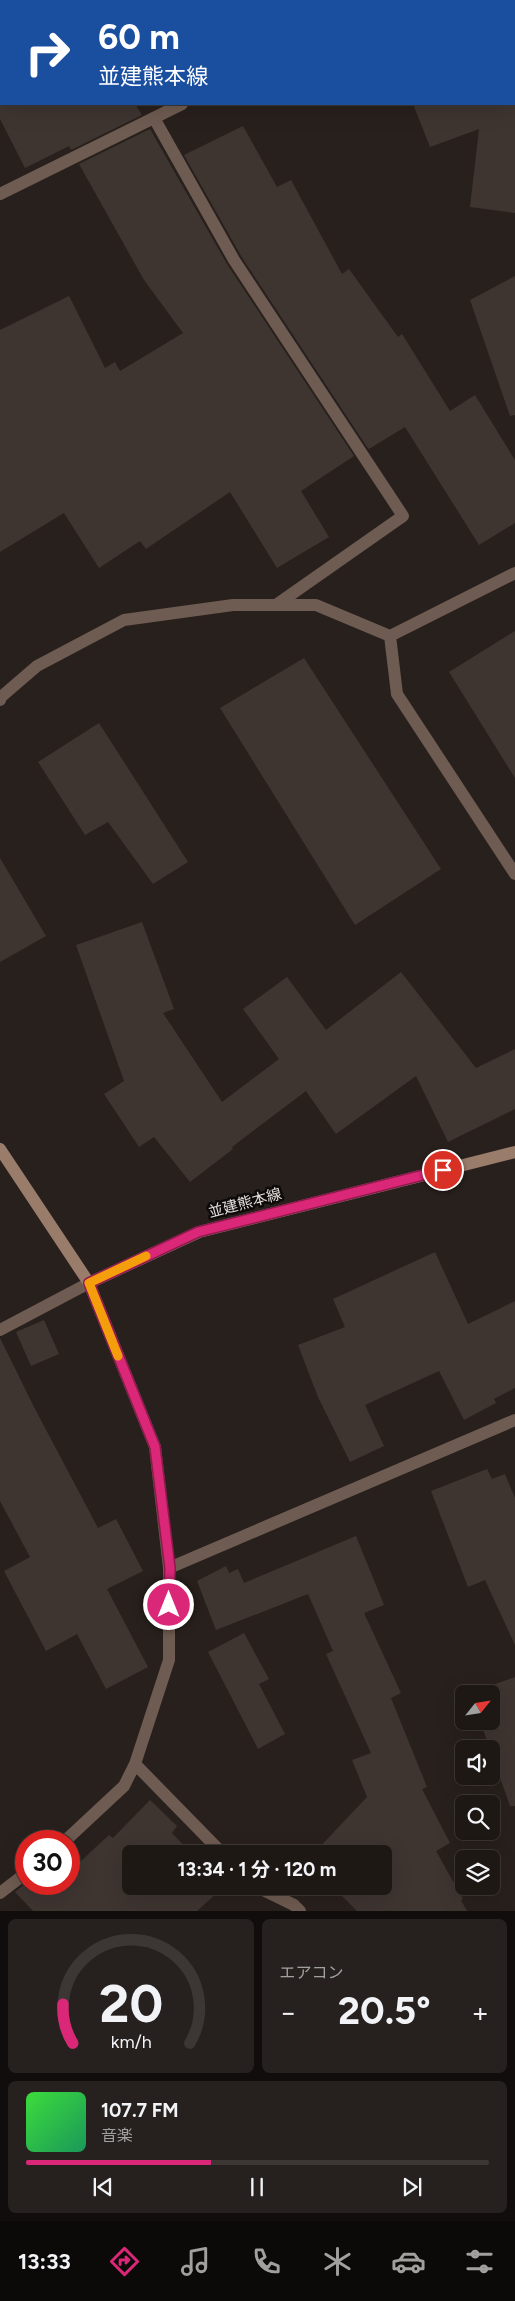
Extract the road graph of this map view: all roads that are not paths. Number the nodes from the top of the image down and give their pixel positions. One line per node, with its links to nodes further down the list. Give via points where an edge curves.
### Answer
1 (180, 105): 2 (street)
2 (154, 118): 3 (street); 5 (street, via 234,260 403,516)
3 (0, 194)
4 (515, 573): 6 (street)
5 (276, 605): 6 (street, via 316,605); 7 (street, via 233,605 124,620 37,666)
6 (390, 636): 8 (street, via 397,694)
7 (0, 700)
8 (515, 874)
9 (0, 1149): 11 (main road)
10 (515, 1152): 11 (main road, 並建熊本線, via 198,1232)
11 (89, 1283): 12 (street); 14 (street, via 155,1447)
12 (0, 1330)
13 (515, 1420): 14 (street)
14 (170, 1568): 15 (street, via 169,1660)
15 (135, 1764): 16 (street, via 124,1786); 17 (street)
16 (77, 1830)
17 (214, 1845)
18 (15, 1881): 19 (street)
19 (0, 1893)
20 (273, 1895): 21 (street)
21 (300, 1911)

